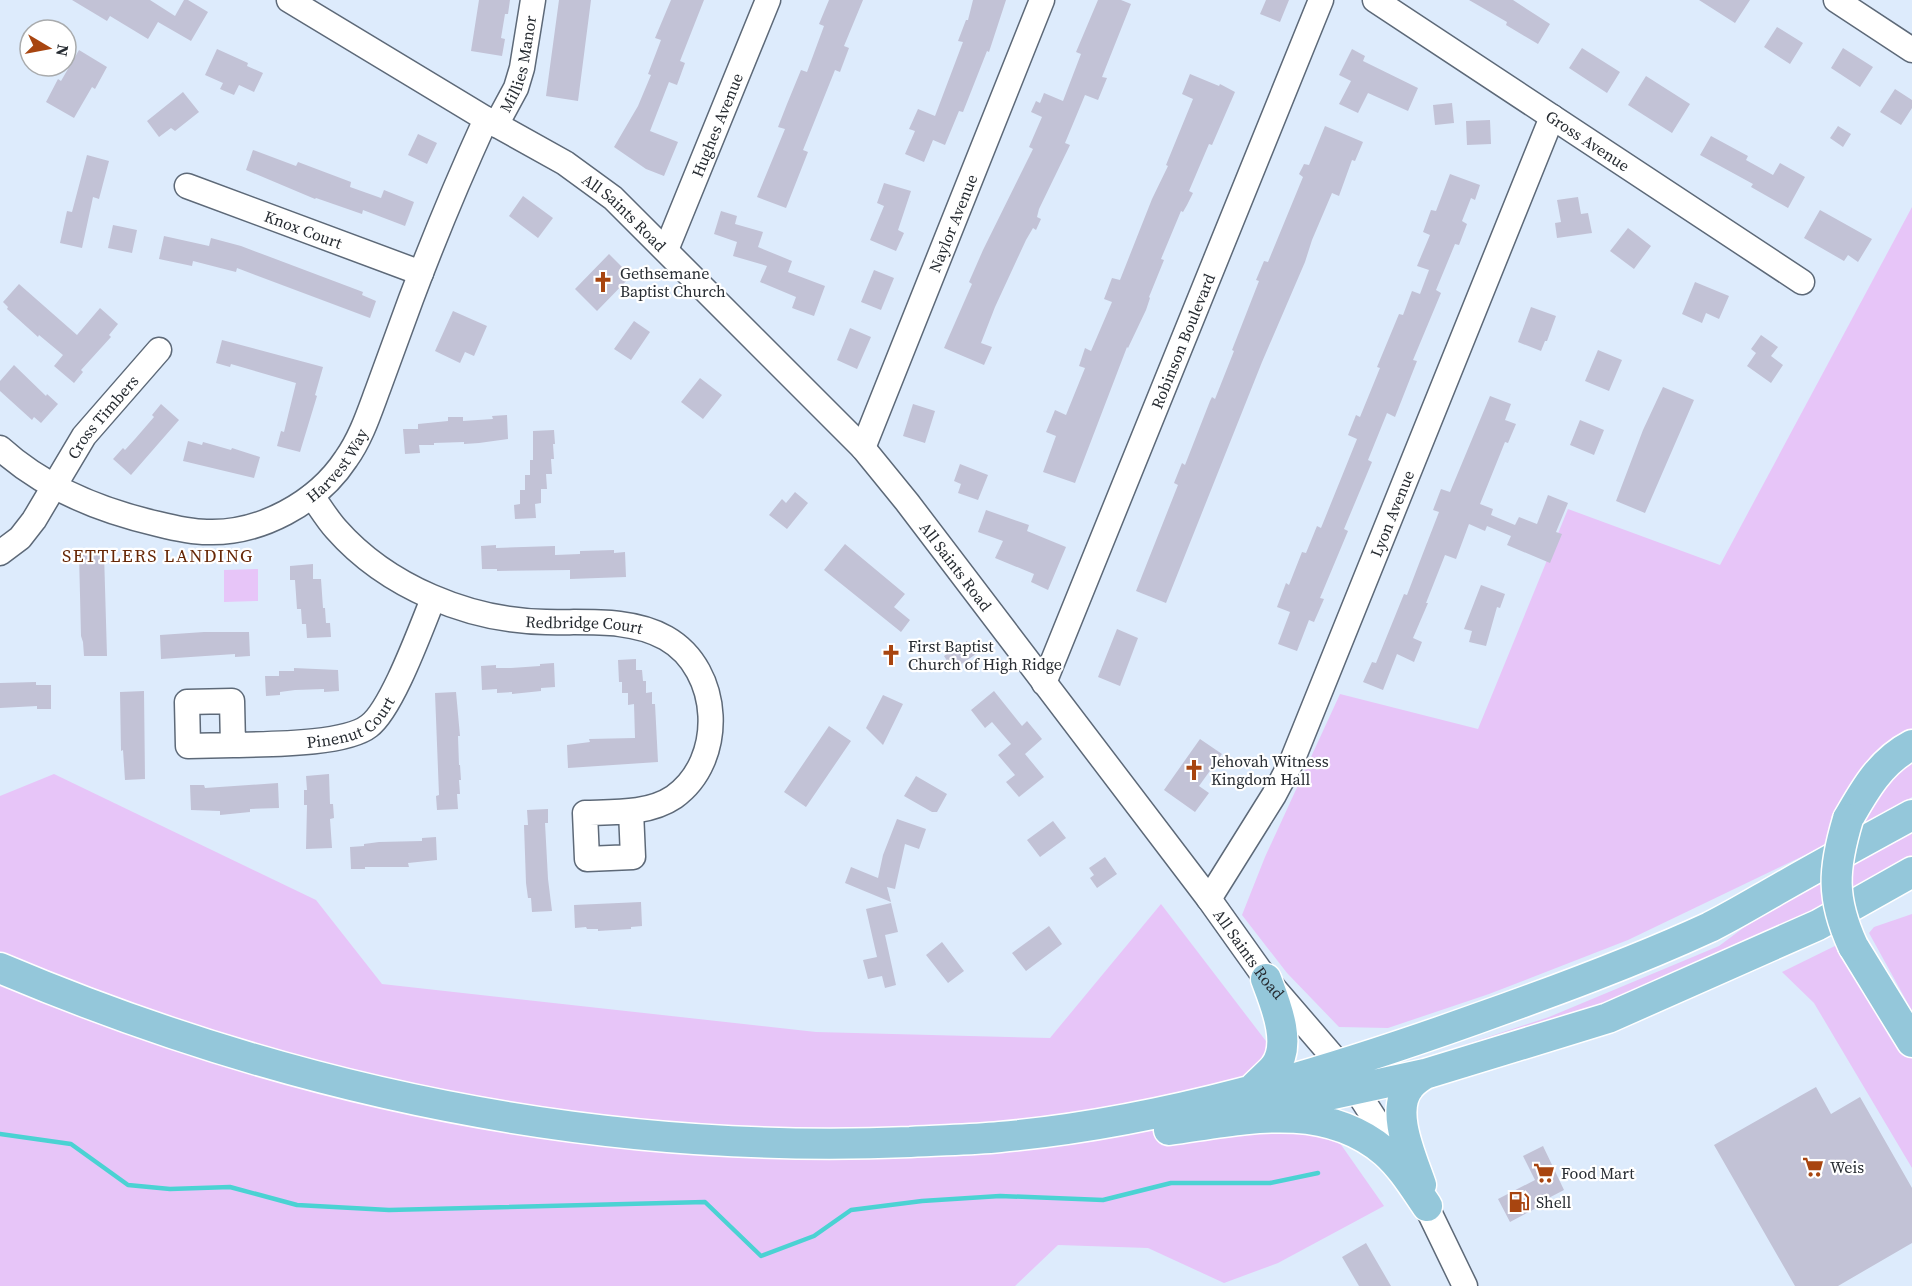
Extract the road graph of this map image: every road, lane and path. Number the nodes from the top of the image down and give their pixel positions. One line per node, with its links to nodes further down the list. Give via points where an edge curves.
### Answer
1 (289, 0): 10 (street, All Saints Road)
2 (533, 0): 10 (street, Millies Manor, via 516,88)
3 (768, 0): 12 (street, Hughes Avenue)
4 (1042, 0): 17 (street, Naylor Avenue)
5 (1321, 0): 22 (street, Robinson Boulevard)
6 (1375, 0): 9 (street, Gross Avenue)
7 (1836, 0): 8 (street)
8 (1912, 50)
9 (1552, 117): 14 (street, Gross Avenue); 29 (street, Lyon Avenue, via 1295,753 1275,795)
10 (491, 122): 12 (street, All Saints Road, via 591,181); 13 (street, Harvest Way, via 460,177)
11 (187, 186): 13 (street, Knox Court)
12 (666, 250): 17 (street, All Saints Road)
13 (421, 273): 19 (street, Harvest Way, via 362,432 333,477)
14 (1802, 282)
15 (159, 350): 18 (street, Cross Timbers, via 84,435)
16 (0, 448): 18 (street, Harvest Way)
17 (863, 448): 22 (street, All Saints Road)
18 (53, 486): 19 (street, Harvest Way, via 138,520 207,532 254,526); 20 (street, Cross Timbers, via 20,538)
19 (312, 496): 21 (street, Redbridge Court, via 337,530 361,552)
20 (0, 553)
21 (433, 599): 23 (street, Pinenut Court, via 385,706 369,726 353,734 299,743); 25 (street, Redbridge Court, via 502,618 640,627 667,639 685,653 709,698 712,726 706,753 698,771 673,797)
22 (1044, 682): 29 (street, All Saints Road)
23 (233, 745)
24 (1912, 745): 33 (main road, bridge, via 1884,764 1866,788 1848,819 1836,870 1836,897 1843,924)
25 (631, 812)
26 (1912, 815): 35 (main road, via 1712,926 1567,986 1392,1049)
27 (1912, 872): 30 (main road)
28 (1912, 898): 30 (main road)
29 (1209, 899): 32 (street, All Saints Road)
30 (1818, 925): 34 (main road, via 1608,1018)
31 (0, 968): 38 (main road, via 103,1010 221,1051 386,1095 471,1112 649,1136 747,1143)
32 (1266, 979): 35 (street, All Saints Road); 36 (main road, via 1279,1012 1283,1042 1276,1066)
33 (1912, 1042)
34 (1425, 1074): 35 (main road); 39 (main road, via 1410,1086 1401,1114)
35 (1348, 1077): 36 (main road); 37 (main road); 39 (street, All Saints Road)
36 (1251, 1091): 38 (main road, via 1128,1119)
37 (1169, 1130): 38 (main road, via 1066,1142); 39 (main road, via 1268,1116 1317,1119 1340,1125 1385,1152)
38 (997, 1138)
39 (1427, 1206): 40 (street, All Saints Road)
40 (1466, 1286)

